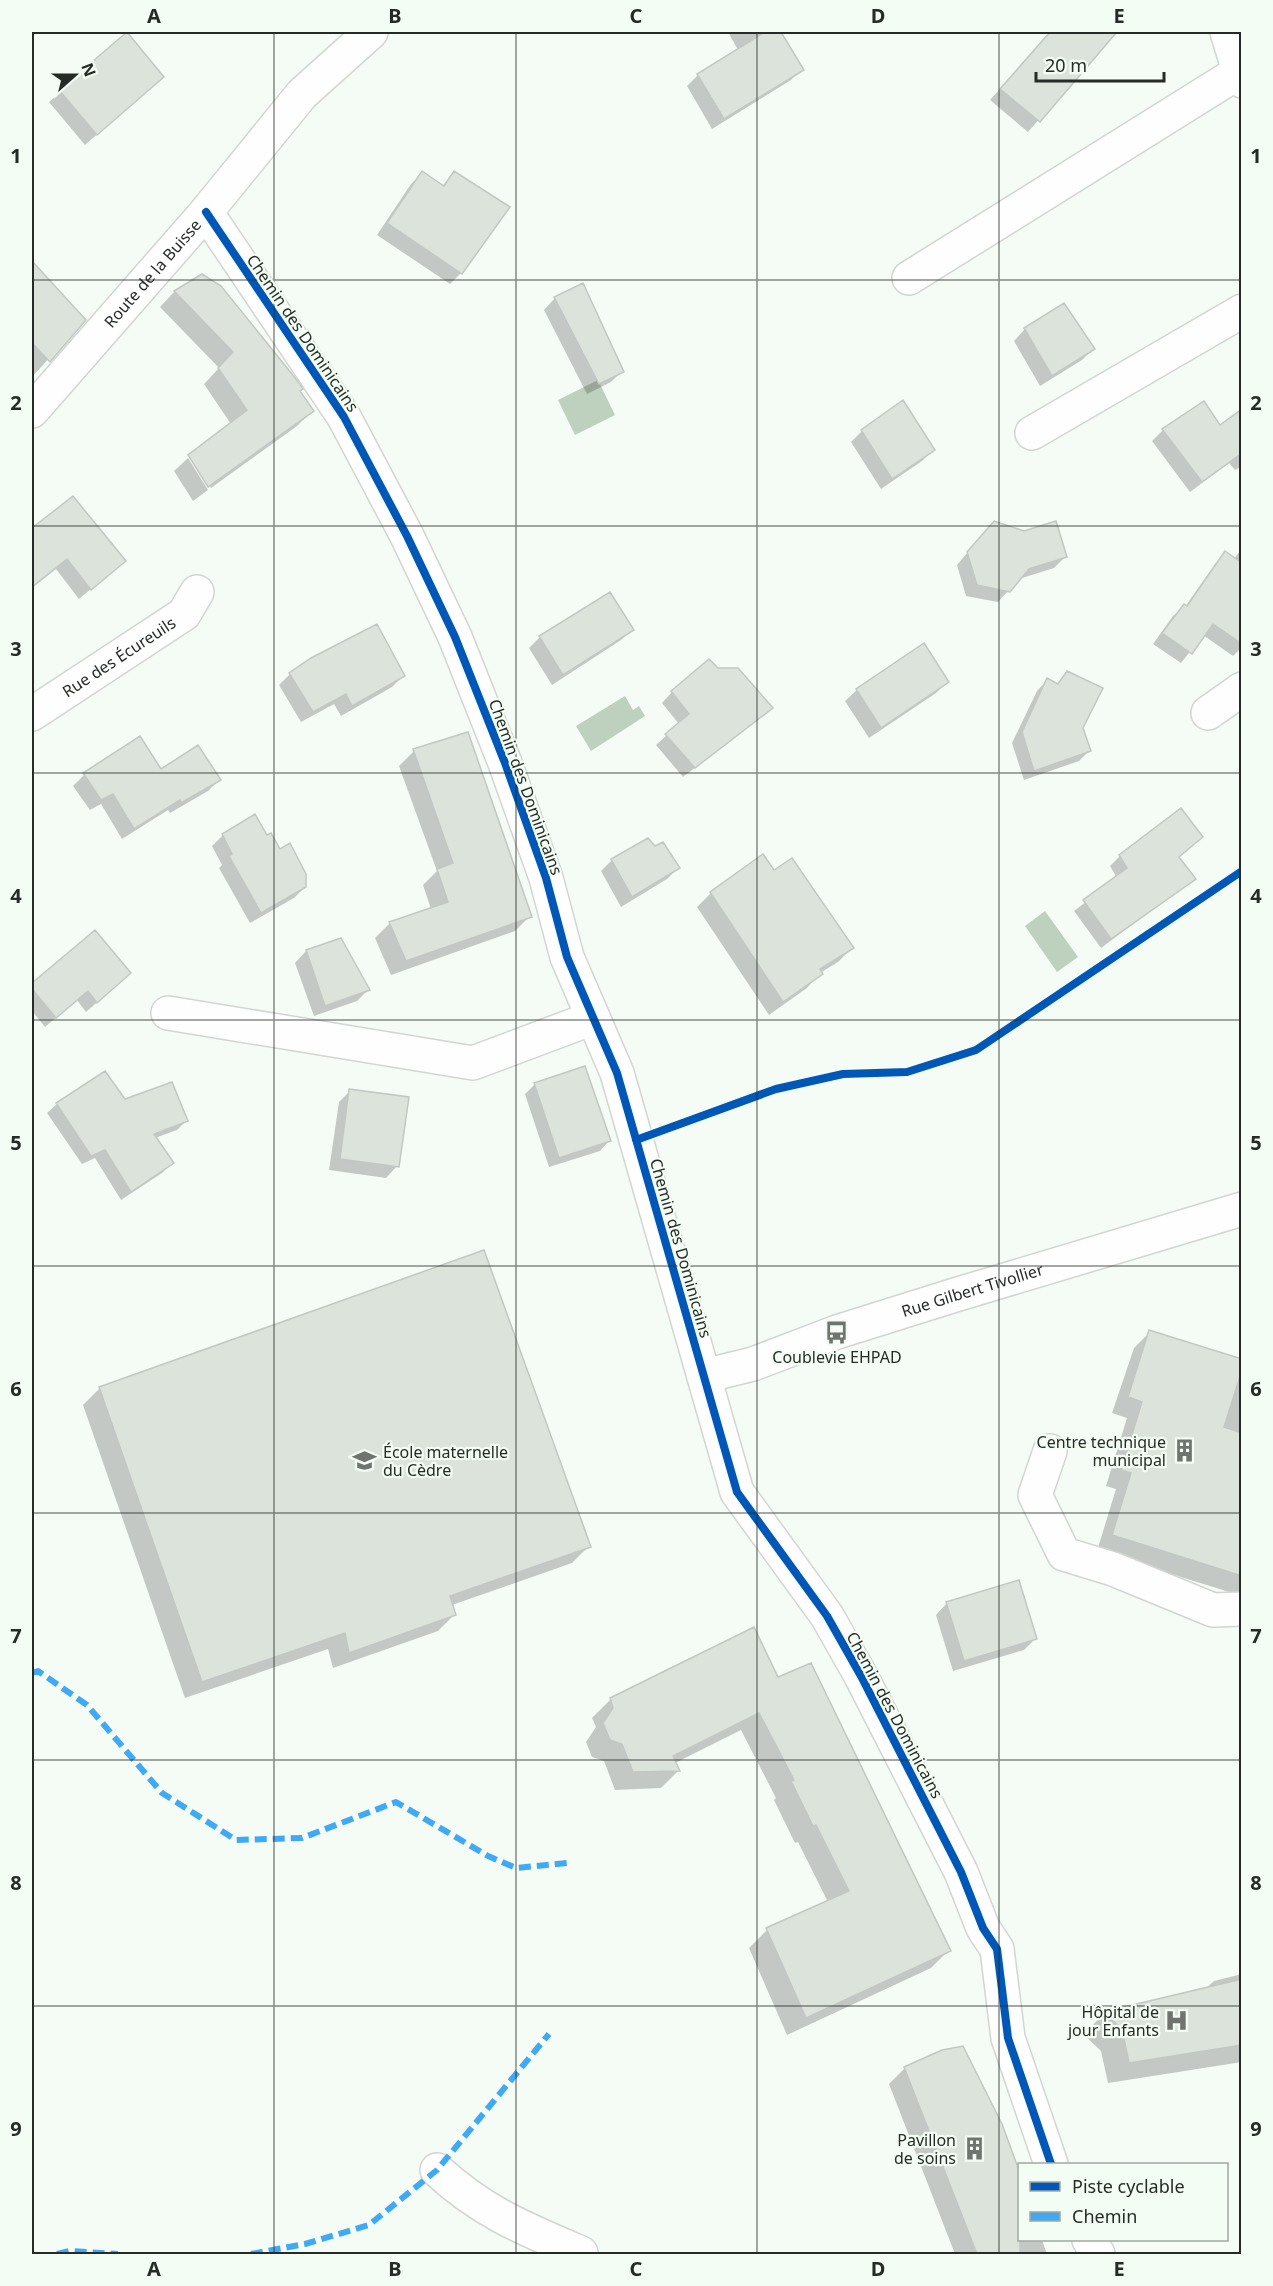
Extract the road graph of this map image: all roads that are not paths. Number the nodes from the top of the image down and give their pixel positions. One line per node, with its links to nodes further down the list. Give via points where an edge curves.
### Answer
1 (371, 32): 4 (street, Route de la Buisse, via 302,94)
2 (1227, 32): 3 (street)
3 (1240, 77): 5 (street)
4 (206, 212): 7 (street, Route de la Buisse); 14 (street, Chemin des Dominicains, via 344,417 407,536 455,637 505,763 546,878 567,957)
5 (909, 278)
6 (1242, 310): 8 (street)
7 (32, 411)
8 (1032, 433)
9 (197, 592): 12 (street, Rue des Écureuils, via 184,614)
10 (1242, 689): 11 (street)
11 (1208, 712)
12 (32, 714)
13 (168, 1013): 14 (street, via 473,1063)
14 (593, 1018): 16 (street, Chemin des Dominicains, via 617,1072)
15 (1242, 1209): 16 (street, Rue Gilbert Tivollier, via 954,1295 753,1364)
16 (704, 1376): 19 (street, Chemin des Dominicains, via 737,1492 827,1616 850,1656 961,1872 983,1928 998,1949 1008,2038)
17 (1050, 1451): 18 (street, via 1035,1495 1064,1554 1113,1569 1213,1610)
18 (1242, 1609)
19 (1051, 2163)
20 (437, 2170): 22 (street, via 466,2196 523,2229)
21 (1090, 2241): 23 (street)
22 (581, 2253)
23 (1098, 2254)

